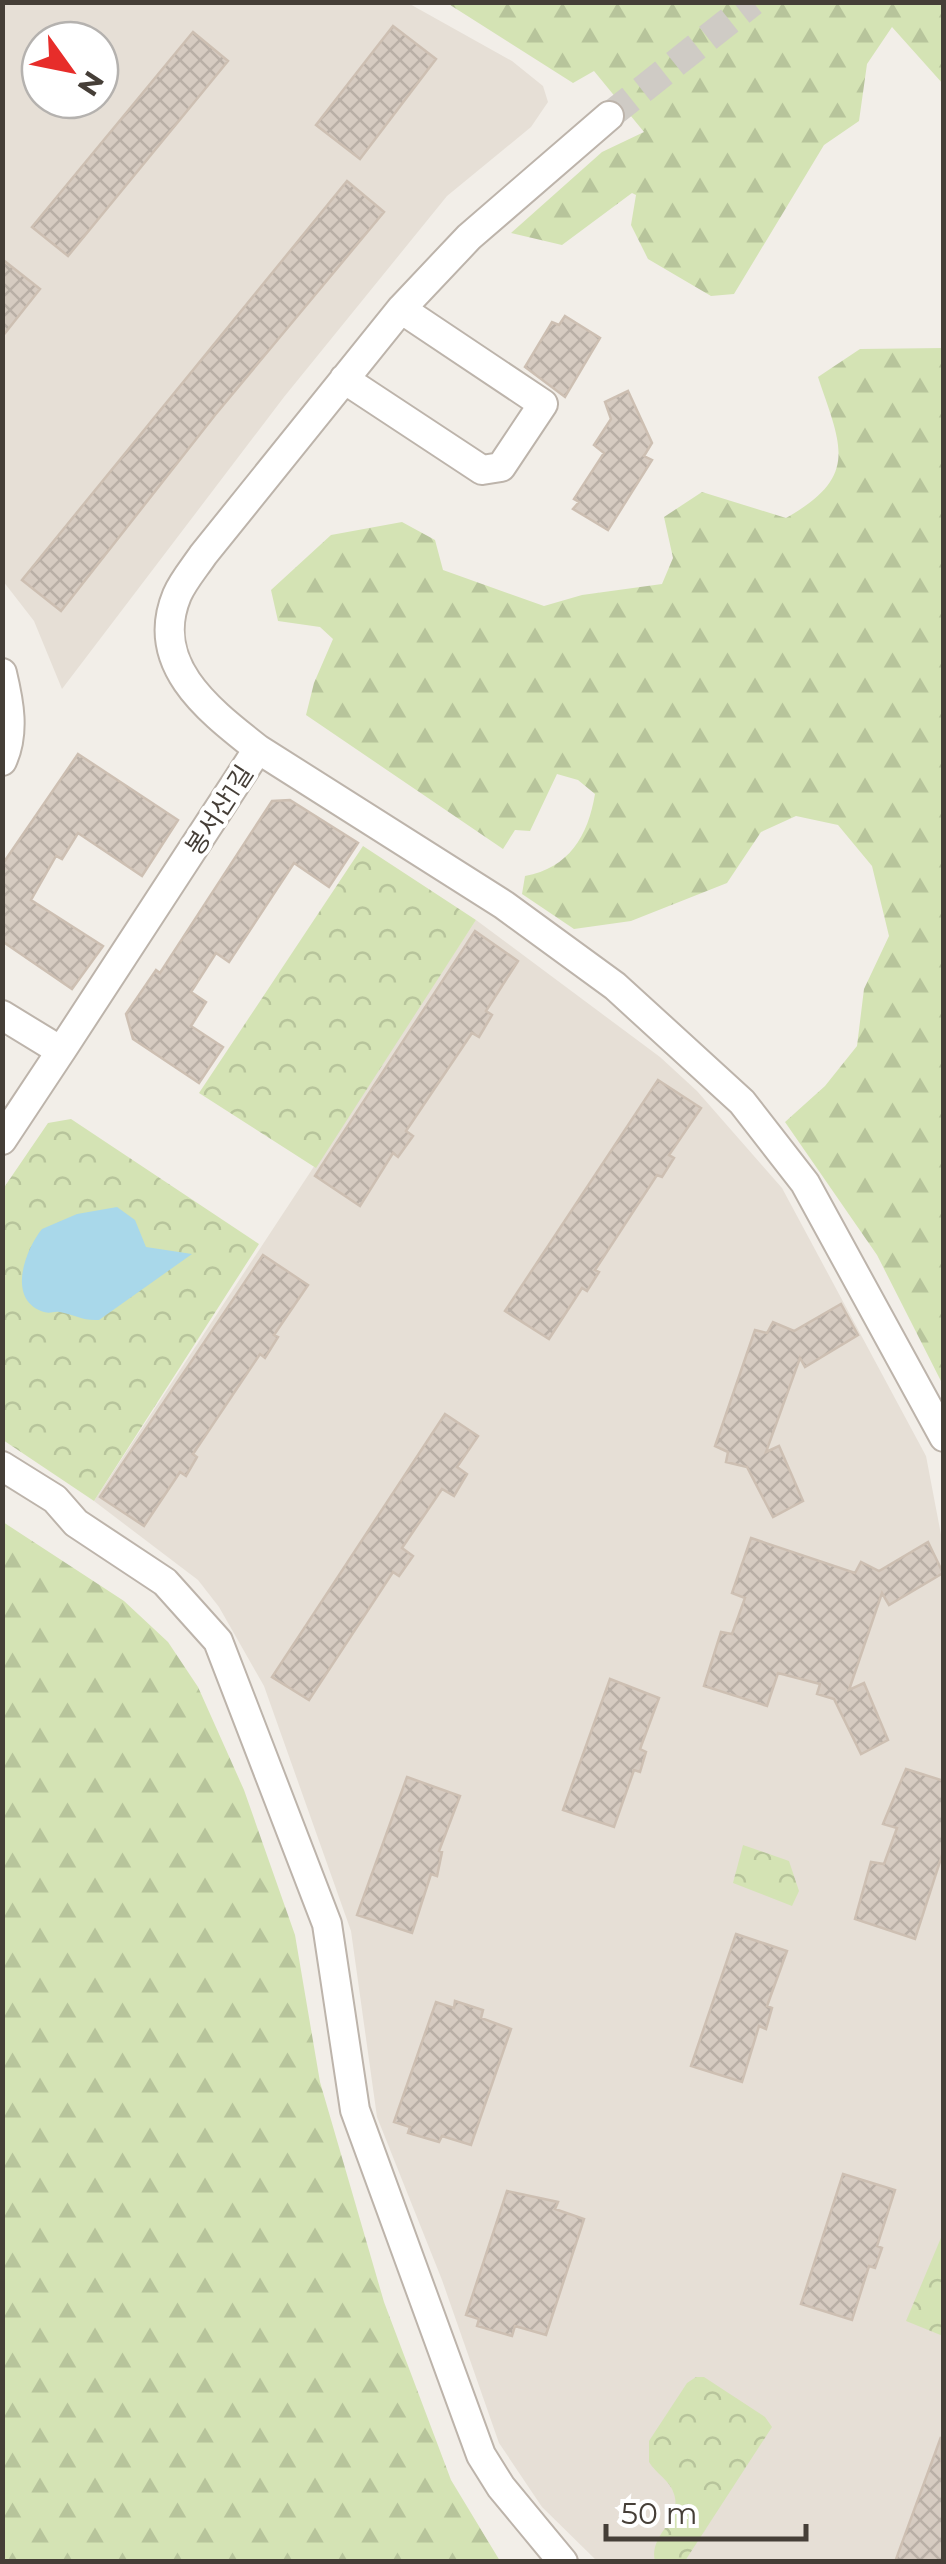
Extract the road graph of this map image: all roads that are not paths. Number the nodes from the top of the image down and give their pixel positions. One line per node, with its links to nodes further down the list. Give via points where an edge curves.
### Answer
1 (609, 116): 2 (street, 봉서산1길, via 469,237)
2 (401, 309): 3 (street, 봉서산1길); 3 (street, via 543,404 501,468 482,470)
3 (344, 380): 5 (street, 봉서산1길, via 202,554 176,597 170,654 203,705)
4 (2, 674): 6 (street, via 10,705)
5 (258, 750): 8 (street, 봉서산1길); 10 (street, via 504,905 615,986 742,1102 805,1183)
6 (2, 761)
7 (2, 1015): 8 (street)
8 (60, 1051): 9 (street, 봉서산1길)
9 (2, 1140)
10 (944, 1437)
11 (2, 1466): 12 (street, via 165,1582 218,1641 327,1924 355,2110 481,2455)
12 (563, 2562)

